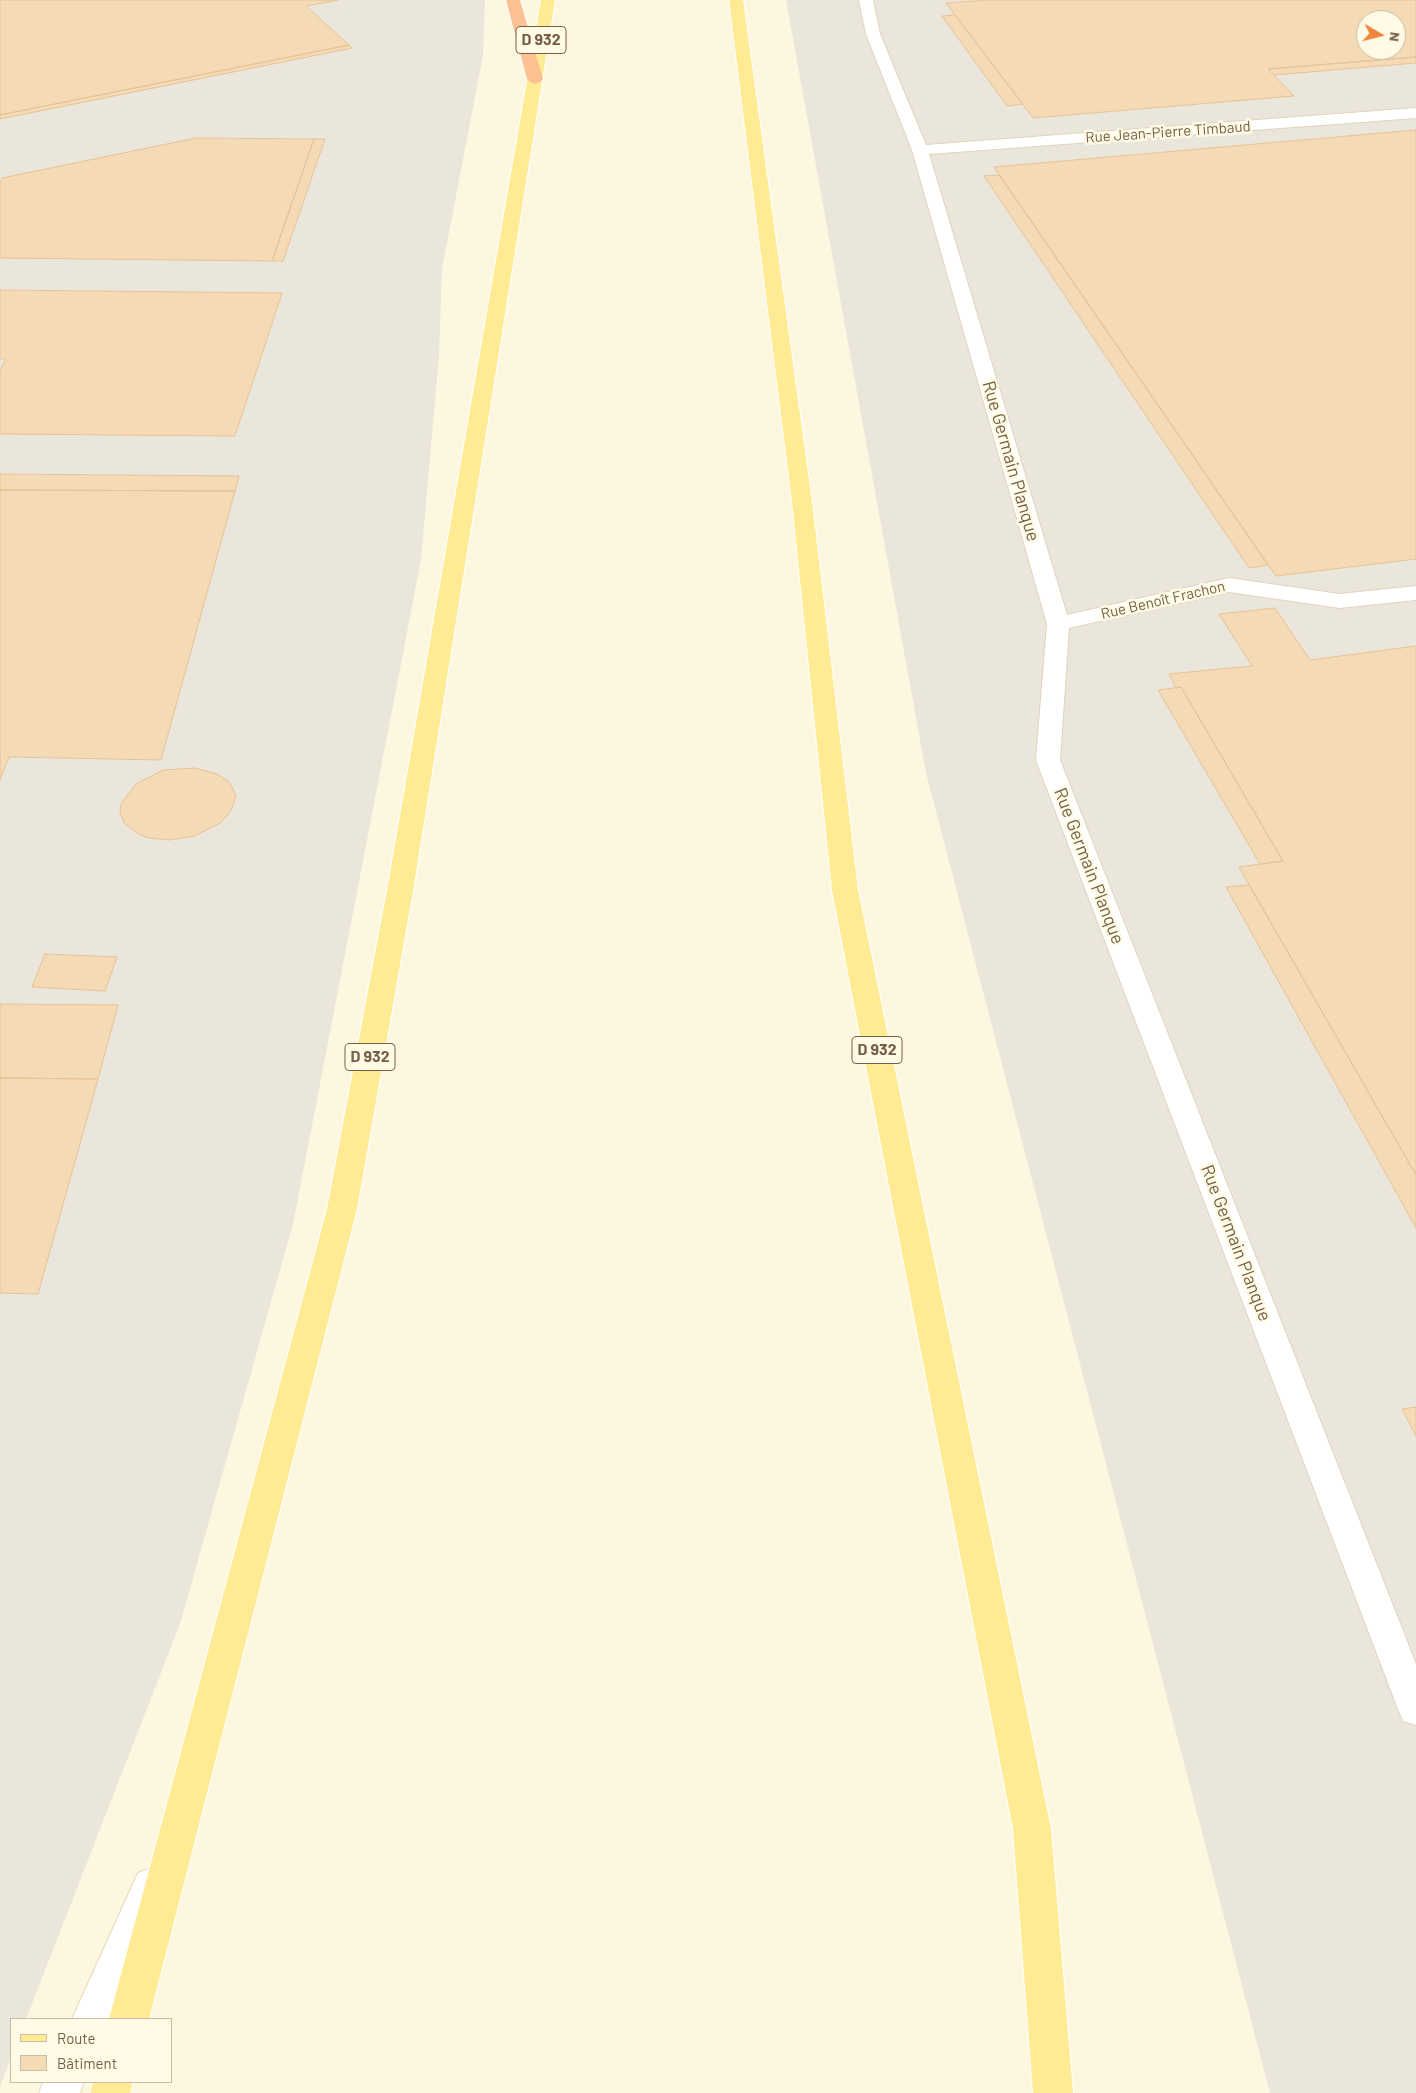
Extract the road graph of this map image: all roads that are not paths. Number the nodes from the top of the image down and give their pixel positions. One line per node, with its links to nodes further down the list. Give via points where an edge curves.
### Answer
1 (513, 0): 5 (highway)
2 (548, 0): 5 (main road, D 932)
3 (736, 0): 14 (main road, D 932, via 802,502 845,890 1032,1829)
4 (866, 0): 7 (main road, Rue Germain Planque, via 873,34)
5 (535, 79): 11 (main road, D 932, via 401,885 342,1209)
6 (1416, 113): 7 (main road, Rue Jean-Pierre Timbaud)
7 (920, 150): 9 (main road, Rue Germain Planque)
8 (1416, 593): 9 (main road, Rue Benoît Frachon, via 1340,601 1229,585)
9 (1058, 624): 10 (main road, Rue Germain Planque, via 1048,760)
10 (1416, 1709)
11 (184, 1812): 12 (main road); 13 (main road, D 932)
12 (92, 2018)
13 (129, 2018)
14 (1053, 2093)

